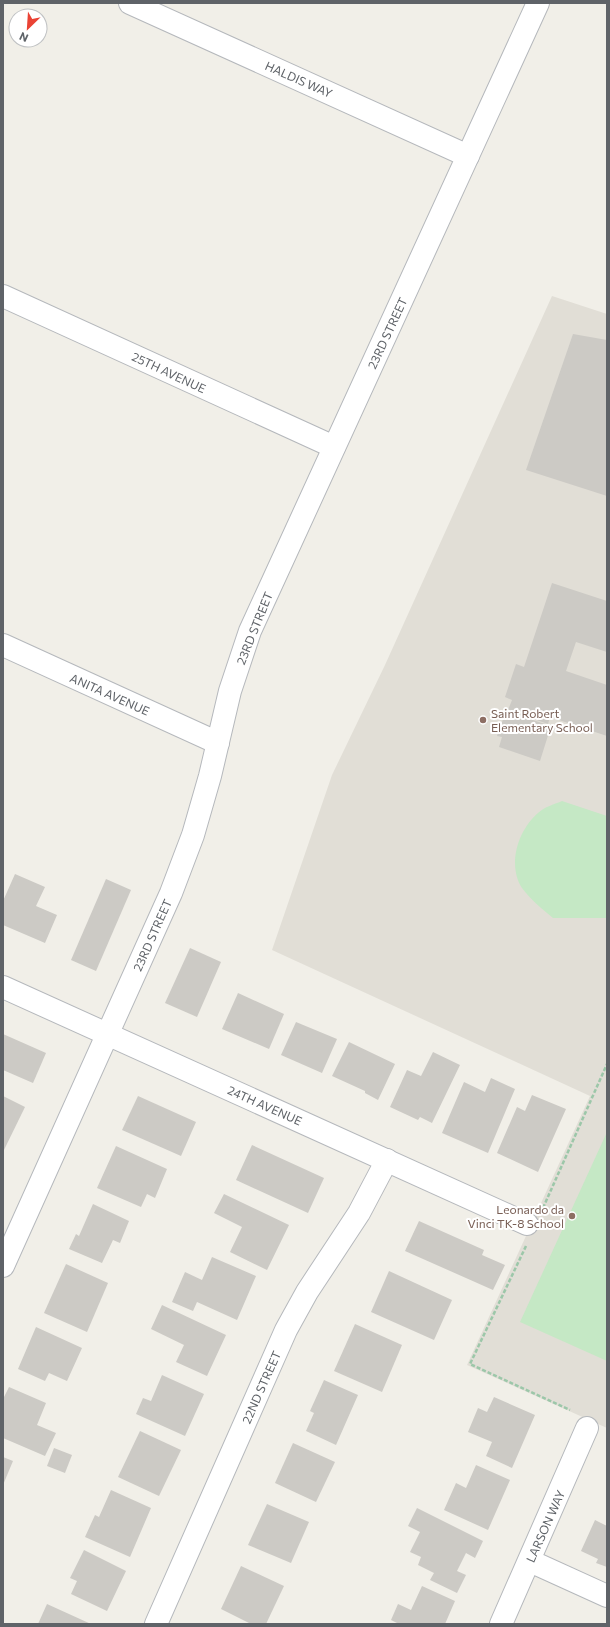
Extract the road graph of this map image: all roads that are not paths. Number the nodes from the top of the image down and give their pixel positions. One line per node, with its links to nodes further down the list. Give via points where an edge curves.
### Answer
1 (130, 3): 3 (street, HALDIS WAY)
2 (538, 3): 3 (street, 23RD STREET)
3 (468, 156): 5 (street, 23RD STREET)
4 (3, 296): 5 (street, 25TH AVENUE)
5 (334, 447): 7 (street, 23RD STREET, via 250,631 230,691)
6 (3, 645): 7 (street, ANITA AVENUE)
7 (218, 743): 9 (street, 23RD STREET, via 192,835 171,893)
8 (3, 987): 9 (street, 24TH AVENUE)
9 (108, 1035): 10 (street, 24TH AVENUE); 12 (street, 23RD STREET)
10 (387, 1160): 11 (street, 24TH AVENUE); 16 (street, 22ND STREET, via 359,1213 307,1292 286,1330)
11 (527, 1233)
12 (3, 1266)
13 (587, 1428): 14 (street, LARSON WAY)
14 (530, 1561): 15 (street); 17 (street, LARSON WAY)
15 (607, 1596)
16 (156, 1624)
17 (501, 1624)

